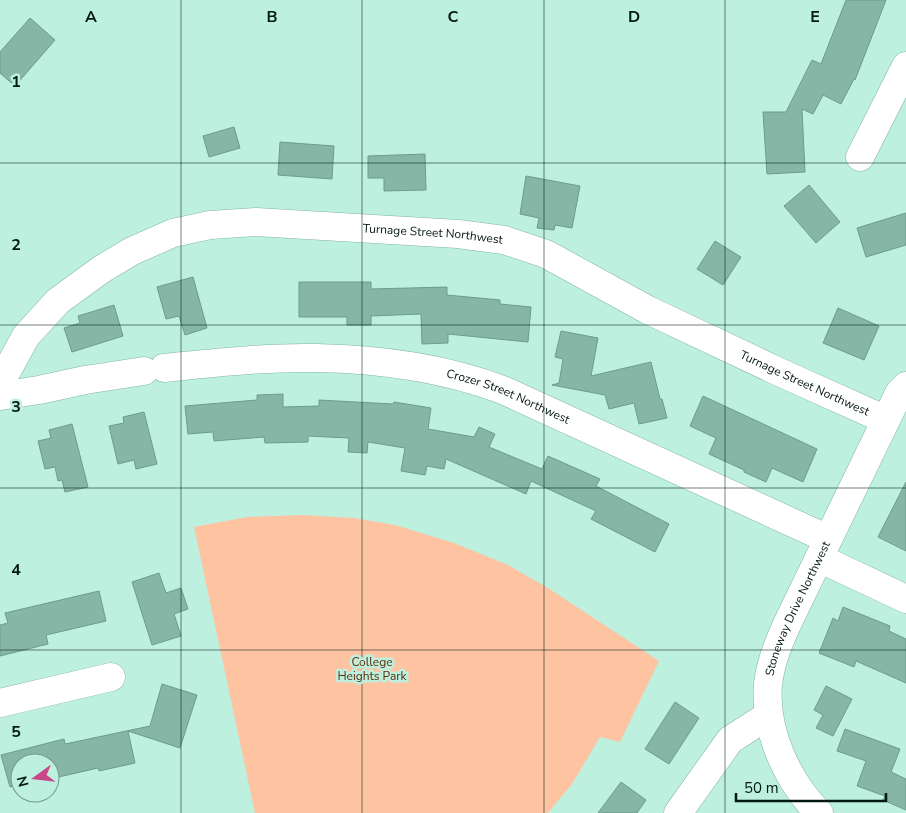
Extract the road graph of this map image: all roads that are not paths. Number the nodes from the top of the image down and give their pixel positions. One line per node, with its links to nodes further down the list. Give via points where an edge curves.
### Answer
1 (906, 66): 2 (street)
2 (860, 157)
3 (0, 380): 6 (street, Turnage Street Northwest, via 26,336 58,300 132,251 173,233 210,225 265,222 458,234 504,240 546,254 648,310)
4 (906, 386): 6 (street, Stoneway Drive Northwest)
5 (0, 396): 7 (street, Crozer Street Northwest, via 85,380 237,361 315,358 372,361 433,370 503,390)
6 (886, 420): 7 (street, Stoneway Drive Northwest)
7 (824, 549): 8 (street, Crozer Street Northwest); 11 (street, Stoneway Drive Northwest, via 776,650 768,684)
8 (906, 599)
9 (111, 677): 10 (street)
10 (0, 703)
11 (769, 715): 12 (street, via 730,740); 13 (street, Stoneway Drive Northwest, via 787,769 796,786)
12 (678, 813)
13 (819, 813)

